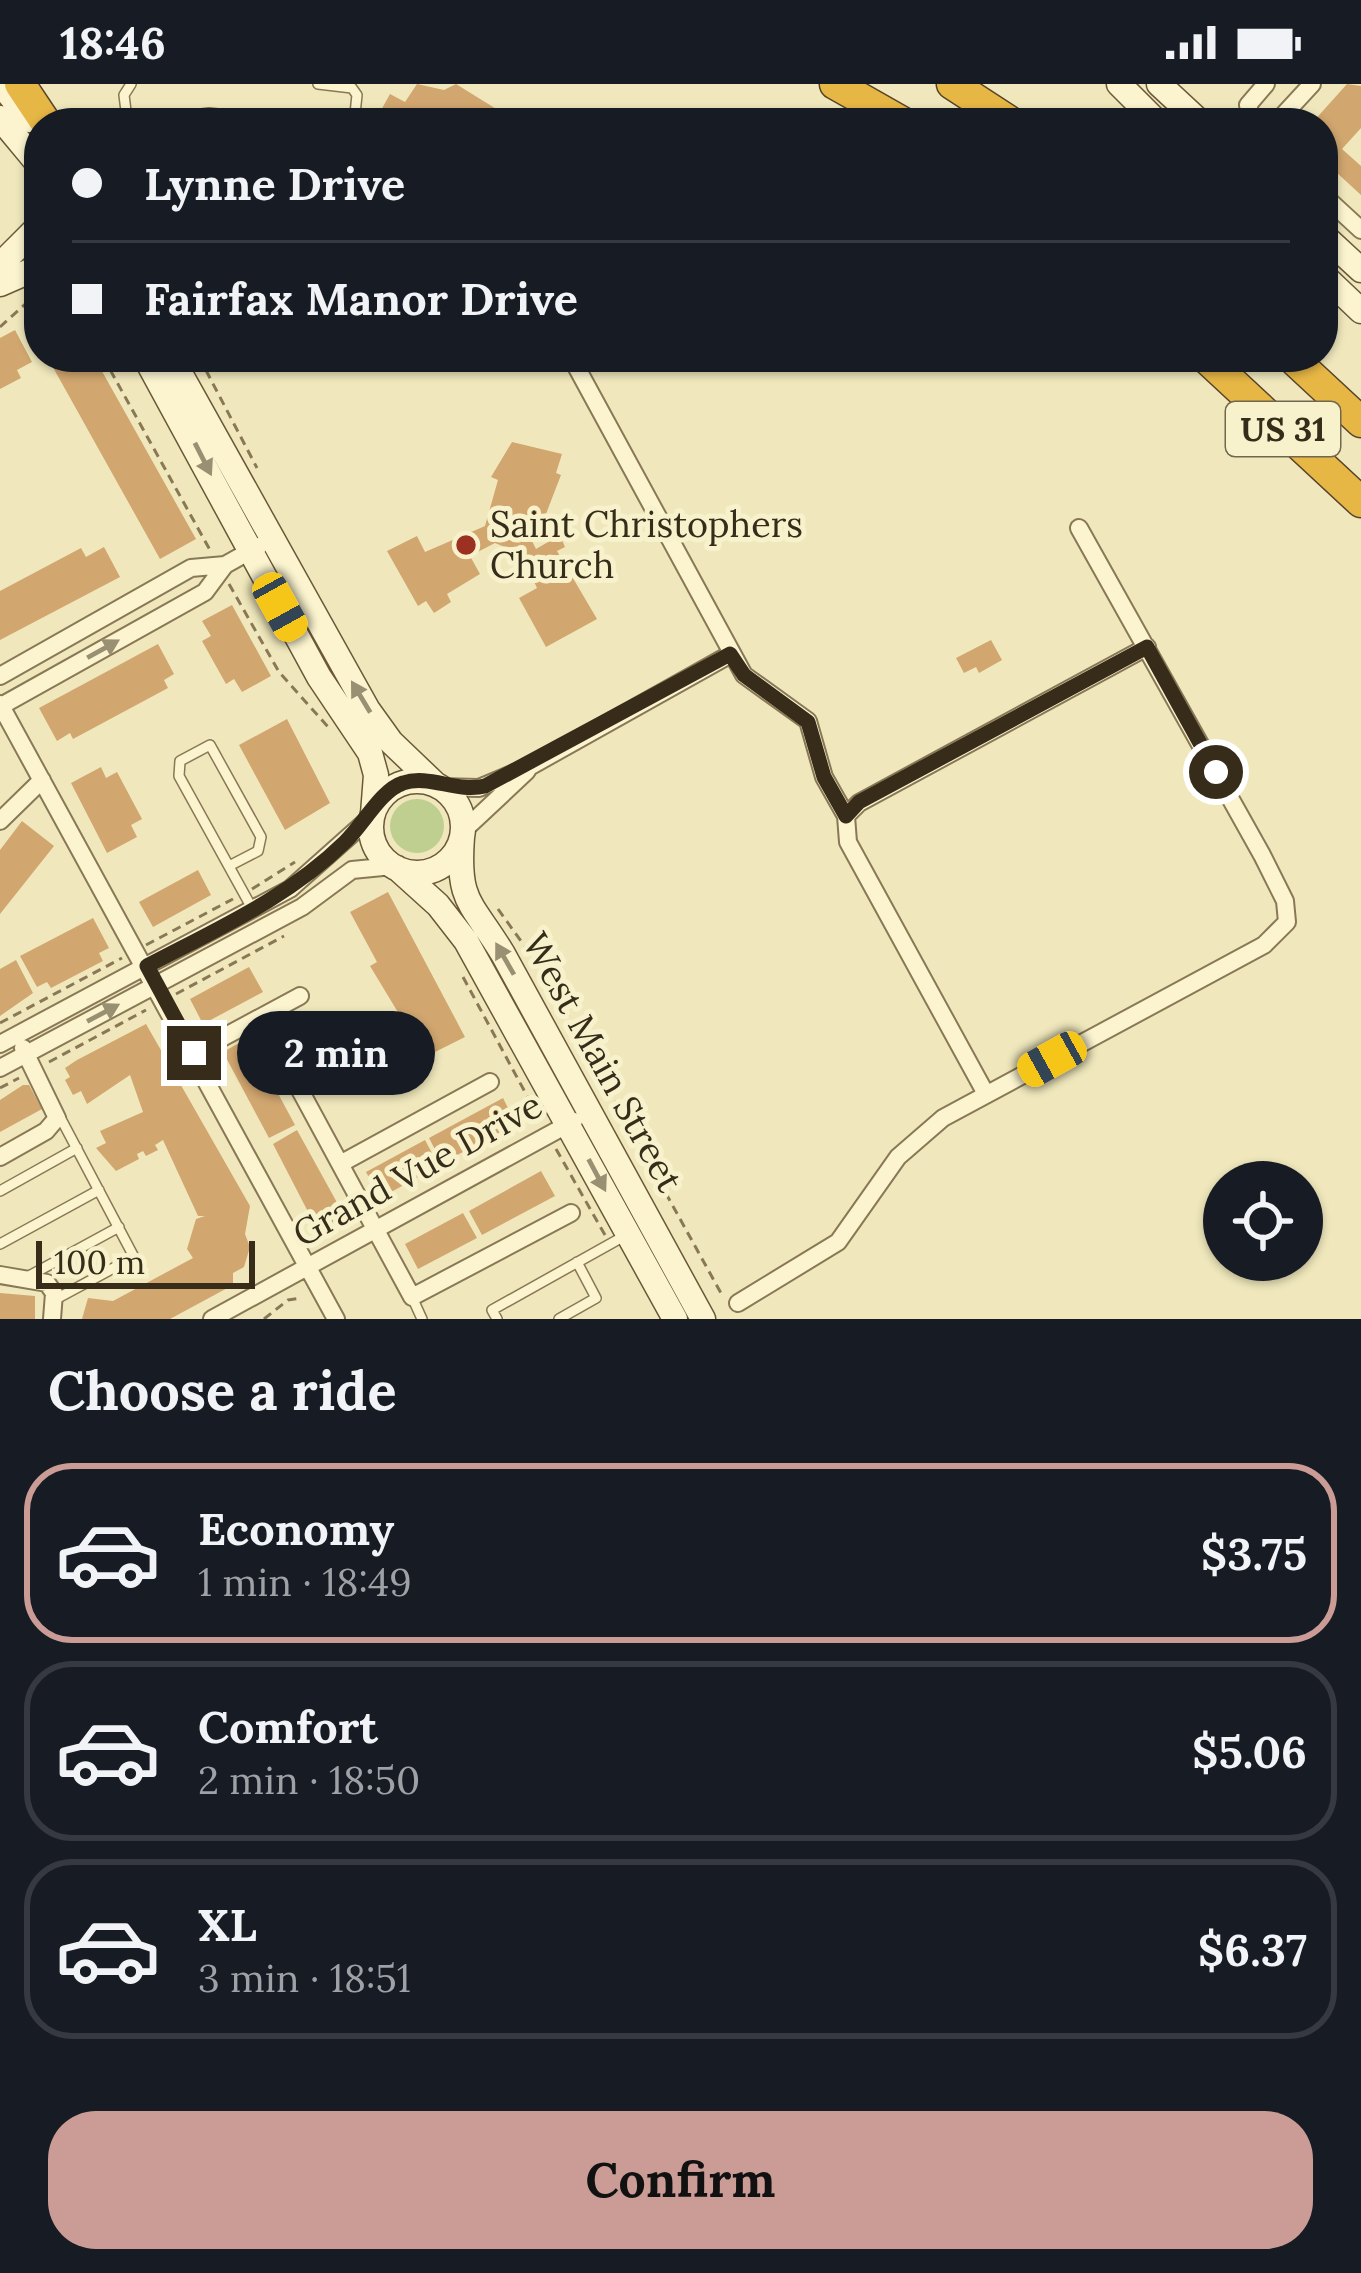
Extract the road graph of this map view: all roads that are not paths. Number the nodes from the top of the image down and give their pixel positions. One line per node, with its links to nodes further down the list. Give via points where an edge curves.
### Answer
1 (1, 84): 16 (main road)
2 (318, 84): 9 (lane, via 352,88)
3 (835, 84): 10 (highway)
4 (952, 84): 11 (highway)
5 (1119, 84): 12 (main road)
6 (1159, 84): 13 (main road)
7 (1265, 84): 14 (street)
8 (1312, 84): 15 (street)
9 (356, 108)
10 (877, 108)
11 (989, 108)
12 (1143, 108)
13 (1185, 108)
14 (1248, 108)
15 (1290, 108)
16 (24, 112)
17 (0, 118): 18 (main road)
18 (24, 156)
19 (1338, 209): 20 (street)
20 (1361, 230)
21 (24, 235): 23 (main road)
22 (1338, 249): 24 (main road)
23 (0, 265)
24 (1361, 270)
25 (1338, 289): 26 (main road)
26 (1361, 310)
27 (155, 372): 35 (main road, one-way to 35)
28 (178, 372): 35 (main road)
29 (579, 372): 38 (street)
30 (1221, 372): 33 (highway, US 31)
31 (1307, 372): 32 (highway, US 31)
32 (1361, 422)
33 (1361, 502)
34 (1079, 528): 37 (street)
35 (261, 546): 36 (street); 43 (main road, one-way to 35, via 381,729); 44 (main road, via 339,711 370,753)
36 (222, 566): 39 (street, via 190,568); 40 (street, one-way to 36, via 205,592)
37 (1147, 647): 45 (street); 60 (street, via 1262,855 1287,922 1264,945)
38 (730, 654): 41 (street); 45 (street, via 744,675 808,722)
39 (0, 676)
40 (1, 705): 42 (street)
41 (531, 766): 43 (street, via 479,788); 47 (street)
42 (42, 780): 46 (street); 51 (street)
43 (438, 786): 44 (main road, via 393,787); 47 (main road, via 459,808)
44 (373, 815): 49 (main road, via 374,841); 50 (street, via 301,881)
45 (846, 816): 60 (street, via 848,842)
46 (0, 821)
47 (462, 834): 49 (main road, via 455,853 434,869); 62 (main road, West Main Street, one-way to 47, via 503,954 463,895)
48 (229, 866): 48 (lane, via 178,776 180,761 210,745 261,837 258,851); 50 (lane)
49 (395, 867): 52 (street, via 346,872 302,907); 62 (main road, West Main Street, via 462,935)
50 (248, 902): 51 (street)
51 (142, 958): 52 (street); 55 (street)
52 (157, 985): 56 (street); 57 (street, one-way to 52)
53 (300, 996): 54 (street)
54 (261, 1018): 56 (street); 65 (street)
55 (8, 1040): 57 (street)
56 (194, 1053): 74 (street)
57 (27, 1054): 58 (street); 61 (street)
58 (0, 1068)
59 (490, 1082): 65 (street)
60 (986, 1094): 79 (street, via 910,1144 825,1254)
61 (58, 1112): 63 (lane); 64 (street, via 52,1126)
62 (580, 1118): 70 (street, Grand Vue Drive); 71 (main road, West Main Street, one-way to 71); 87 (main road, West Main Street)
63 (77, 1148): 66 (lane); 67 (lane)
64 (0, 1156)
65 (340, 1164): 70 (street)
66 (99, 1190): 69 (lane); 72 (lane)
67 (0, 1191)
68 (571, 1213): 77 (street)
69 (119, 1227): 76 (lane); 78 (lane, via 134,1256)
70 (376, 1229): 74 (street, Grand Vue Drive); 77 (street)
71 (628, 1234): 73 (lane); 86 (main road, West Main Street)
72 (0, 1244)
73 (577, 1262): 84 (lane, via 492,1310); 85 (lane, via 596,1298)
74 (309, 1266): 81 (street, Grand Vue Drive); 82 (street)
75 (0, 1275): 76 (street)
76 (26, 1278): 78 (street, via 46,1283)
77 (412, 1298): 83 (lane)
78 (54, 1300): 80 (street)
79 (732, 1302)
80 (52, 1319)
81 (212, 1319)
82 (335, 1319)
83 (422, 1319)
84 (497, 1319)
85 (559, 1319)
86 (675, 1319)
87 (703, 1319)

